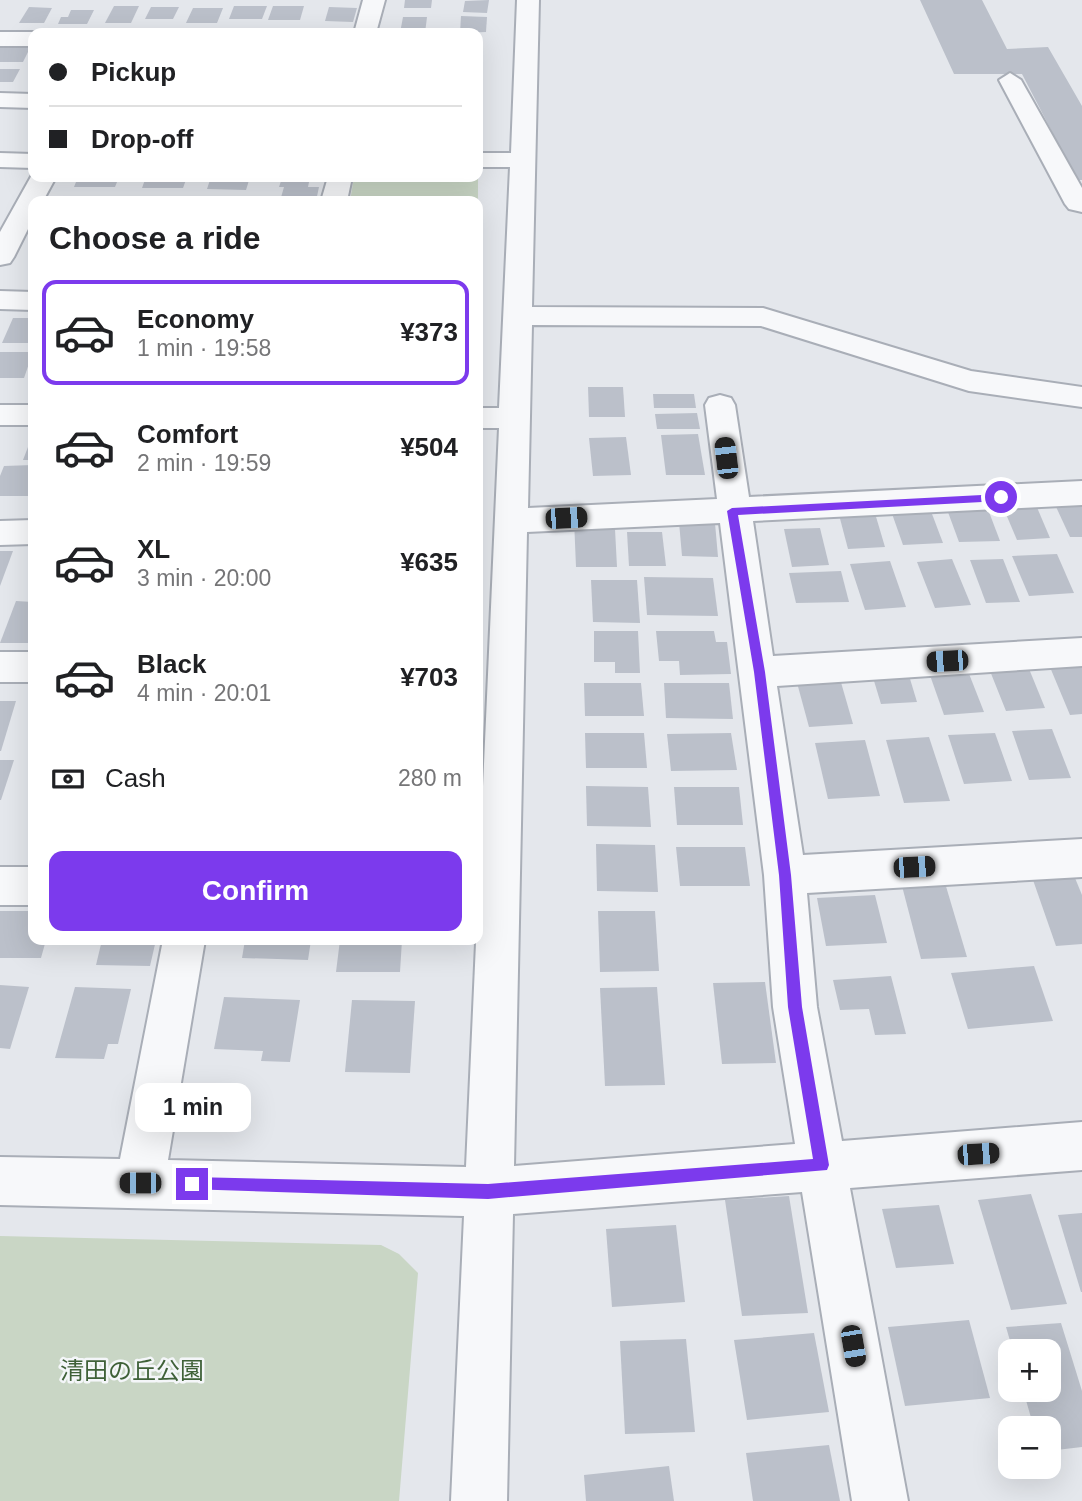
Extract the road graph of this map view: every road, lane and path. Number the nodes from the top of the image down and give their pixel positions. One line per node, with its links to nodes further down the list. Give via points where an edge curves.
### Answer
1 (374, 0): 3 (street)
2 (528, 0): 11 (street)
3 (366, 28)
4 (0, 39): 5 (street)
5 (28, 39)
6 (1010, 80): 14 (street)
7 (0, 100): 8 (street)
8 (28, 101)
9 (0, 160): 12 (street)
10 (483, 160): 11 (street)
11 (522, 160): 19 (street)
12 (28, 161)
13 (28, 201): 15 (street)
14 (1082, 204)
15 (17, 219): 16 (street)
16 (0, 257)
17 (0, 300): 18 (street)
18 (28, 301)
19 (517, 316): 20 (street, via 763,317 969,381); 25 (street)
20 (1082, 397)
21 (720, 405): 27 (street)
22 (0, 415): 23 (street)
23 (28, 415)
24 (483, 418): 25 (street)
25 (514, 418): 28 (street)
26 (1082, 493): 27 (street)
27 (732, 511): 28 (street); 34 (street)
28 (511, 521): 44 (street)
29 (28, 532): 30 (street)
30 (0, 533)
31 (1082, 652): 34 (street)
32 (0, 667): 33 (street)
33 (28, 667)
34 (759, 672): 36 (street)
35 (1082, 858): 36 (street)
36 (785, 875): 41 (street, via 795,1007)
37 (0, 886): 38 (street)
38 (28, 887)
39 (183, 945): 43 (street)
40 (1082, 1146): 41 (street)
41 (822, 1165): 44 (street); 46 (street)
42 (0, 1181): 43 (street)
43 (140, 1183): 44 (street)
44 (488, 1192): 45 (street)
45 (479, 1501)
46 (880, 1501)

